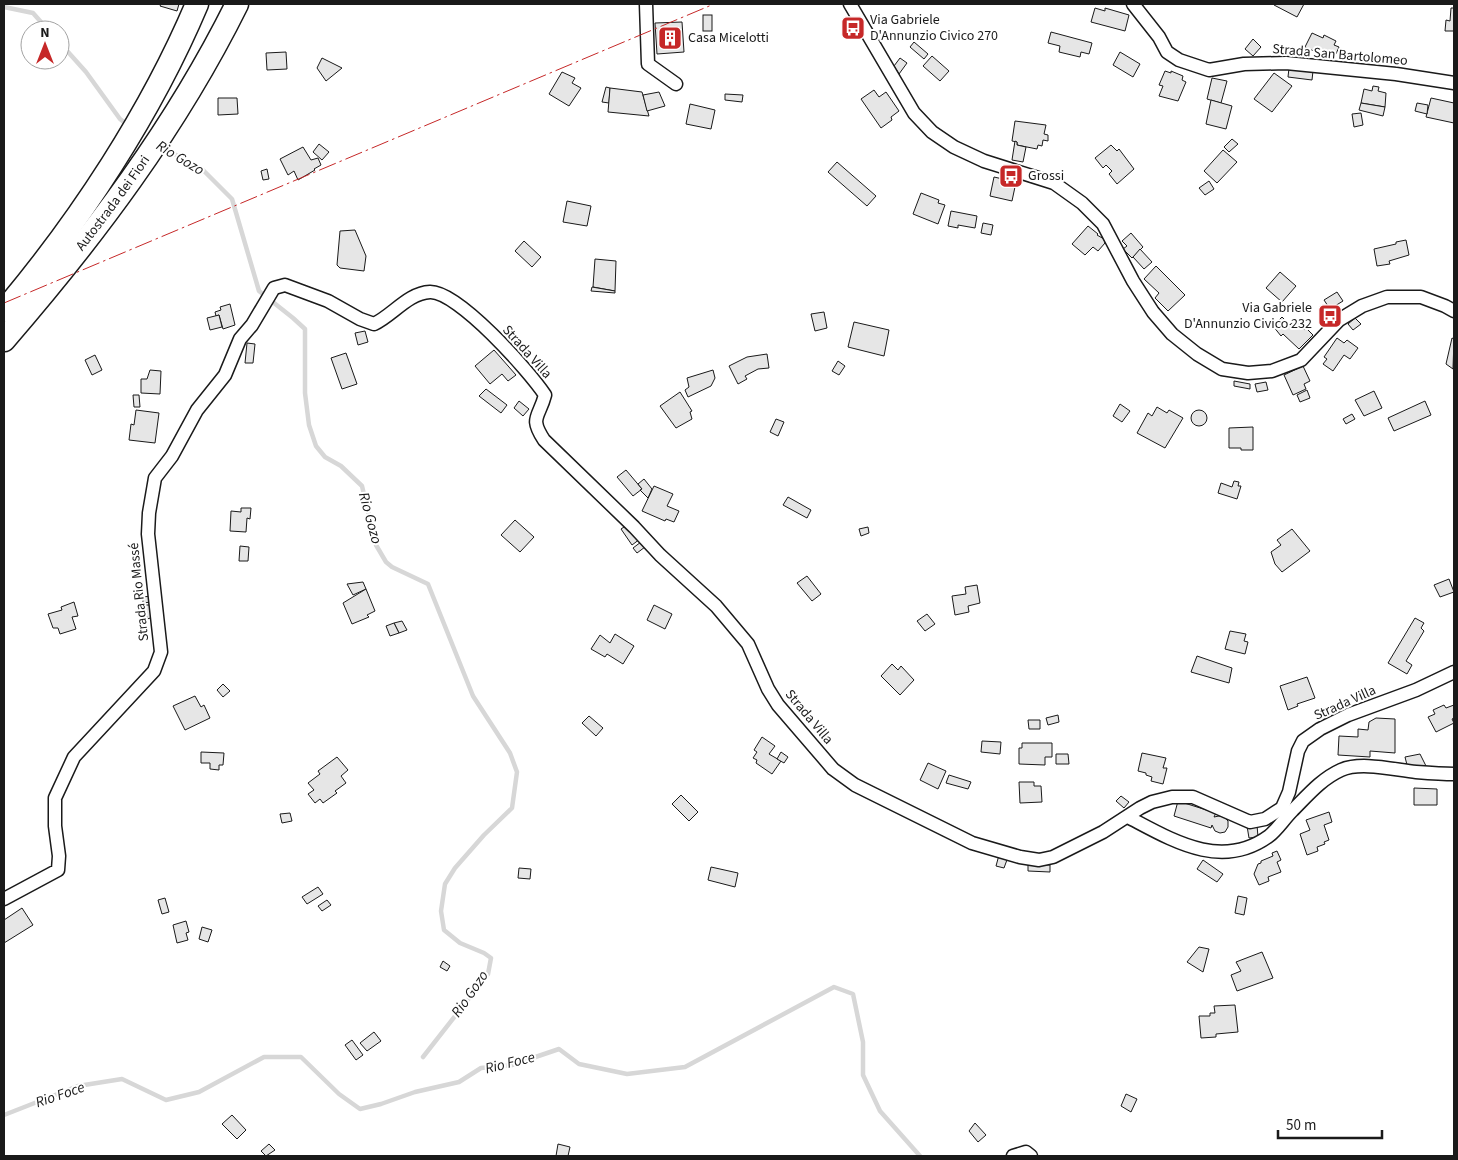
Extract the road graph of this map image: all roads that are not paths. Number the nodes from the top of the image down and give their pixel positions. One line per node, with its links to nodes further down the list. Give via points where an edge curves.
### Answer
1 (197, 4): 10 (highway, Autostrada dei Fiori, via 147,104 111,165 63,237)
2 (237, 4): 11 (highway, Autostrada dei Fiori, via 182,104 142,166 44,294)
3 (646, 4): 7 (street, via 648,64)
4 (850, 4): 9 (street, via 914,113 932,132 984,161 1054,183 1082,202 1103,224 1153,312 1172,334 1222,369 1264,372 1301,360 1339,320 1362,306 1387,297 1421,297)
5 (1133, 4): 6 (street, Strada San Bartolomeo, via 1167,52 1179,60 1209,70 1244,64 1286,64)
6 (1454, 83)
7 (676, 84)
8 (263, 305): 15 (street, Strada Villa, via 274,288 285,285 328,301 374,324 416,294 431,291 462,307 511,353 545,395 535,421 544,440 716,606 748,644 778,705 833,769 855,785 972,843 1039,860 1053,857); 17 (street, Strada Rio Massé, via 240,339 225,375 197,410 172,456 155,478 148,534 161,652 154,671 74,756 55,798 58,870)
9 (1454, 310)
10 (4, 311)
11 (4, 340)
12 (1454, 672): 14 (street, Strada Villa, via 1348,715 1304,741)
13 (1454, 774): 16 (street, via 1374,766 1343,769 1322,781)
14 (1282, 808): 15 (street, Strada Villa, via 1265,819 1250,822 1193,797 1172,797 1152,802); 16 (street)
15 (1128, 817): 16 (street, via 1194,848 1222,852 1243,850 1270,836)
16 (1281, 822)
17 (4, 900)
18 (1013, 1156): 19 (street, via 1026,1152)
19 (1031, 1156)

